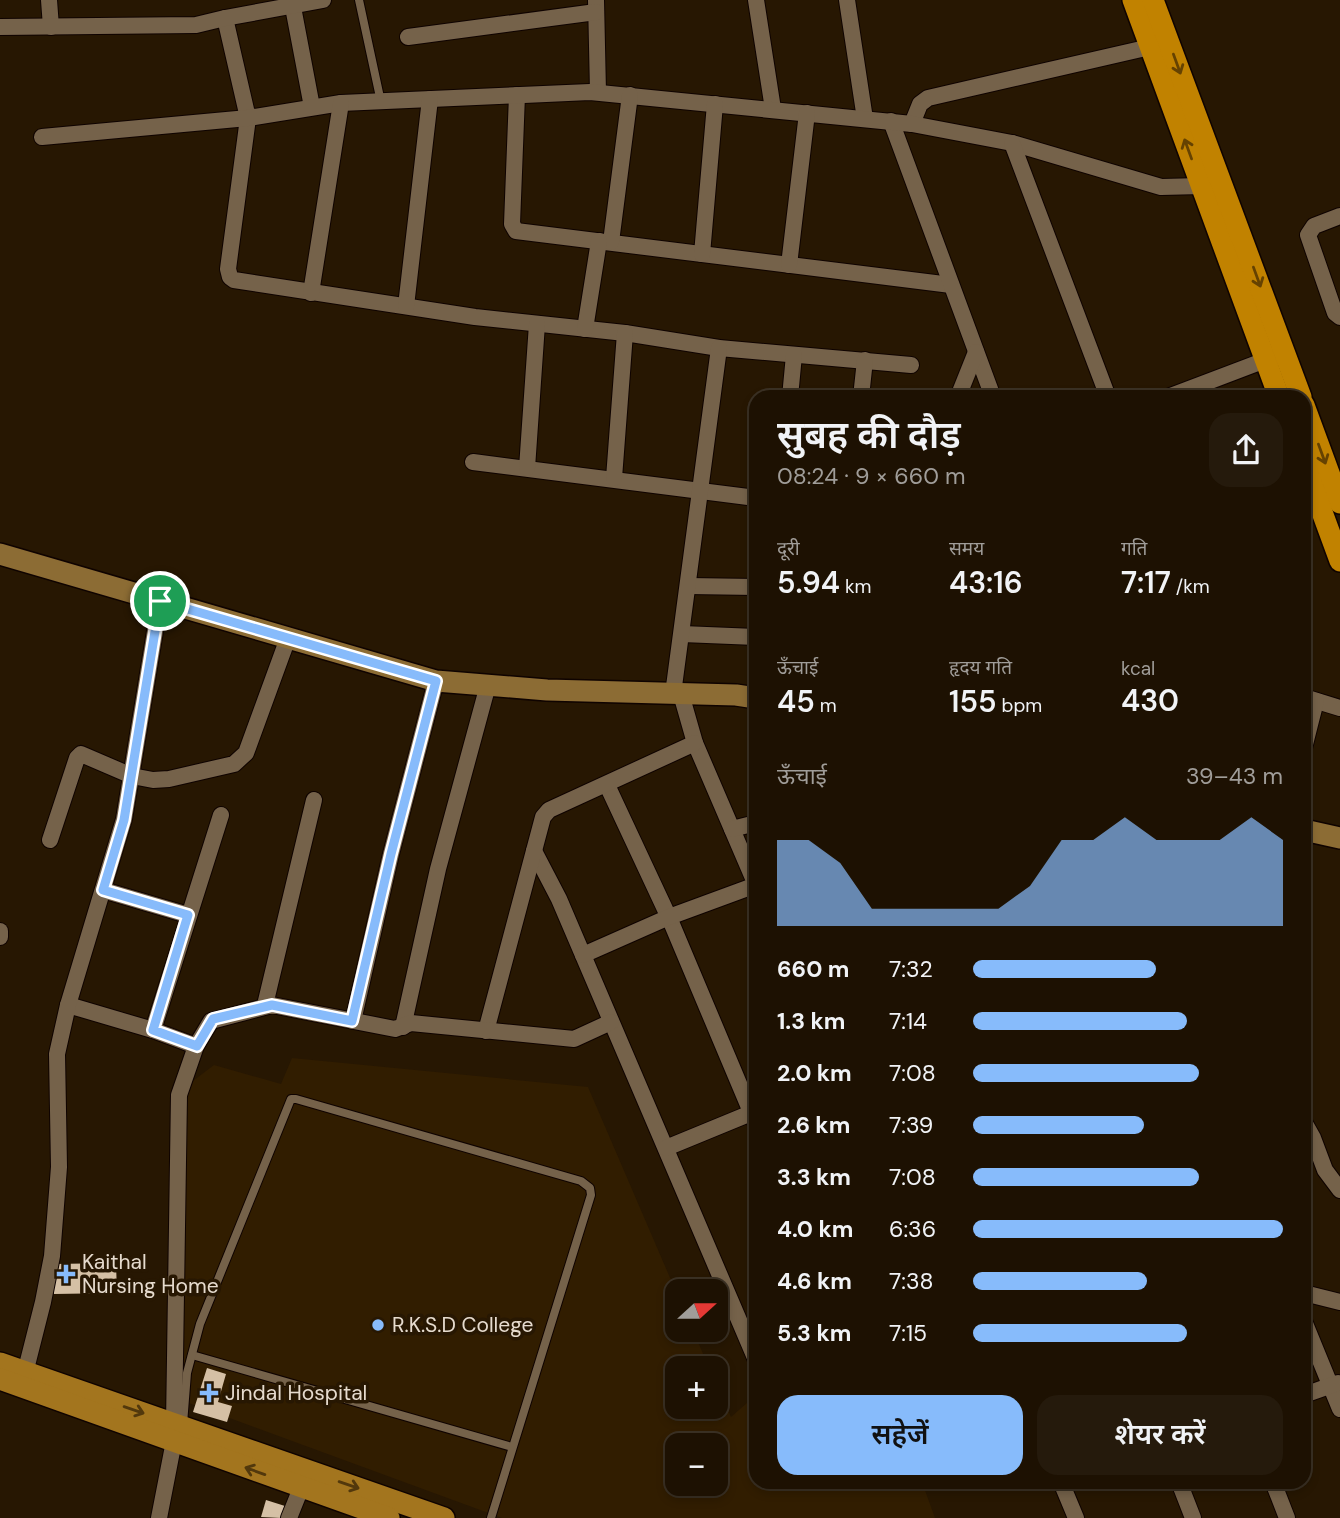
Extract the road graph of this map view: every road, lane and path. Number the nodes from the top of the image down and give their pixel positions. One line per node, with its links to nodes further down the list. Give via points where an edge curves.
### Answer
1 (50, 0): 12 (street)
2 (323, 0): 9 (street)
3 (359, 0): 19 (lane)
4 (756, 0): 23 (street)
5 (847, 0): 26 (street)
6 (1133, 0): 14 (highway)
7 (1153, 0): 46 (highway, one-way to 46)
8 (596, 6): 13 (street); 15 (street)
9 (293, 7): 10 (street); 22 (street)
10 (225, 18): 12 (street, via 187,26); 25 (street)
11 (0, 27): 12 (street)
12 (51, 27)
13 (408, 37)
14 (1150, 47): 28 (street, via 928,98 920,104); 31 (highway, one-way to 14)
15 (598, 92): 16 (street); 17 (street)
16 (517, 95): 18 (street); 33 (street, via 513,227)
17 (630, 95): 21 (street); 33 (street)
18 (430, 99): 19 (street); 38 (street)
19 (380, 102): 20 (street)
20 (341, 103): 22 (street); 37 (street)
21 (715, 104): 23 (street); 34 (street)
22 (313, 107): 25 (street)
23 (773, 109): 24 (street)
24 (807, 113): 26 (street); 35 (street)
25 (248, 118): 29 (street); 37 (street, via 229,274 234,280)
26 (865, 118): 27 (street)
27 (891, 121): 28 (street); 36 (street)
28 (912, 124): 30 (street)
29 (42, 137)
30 (1012, 143): 31 (street, via 1161,187); 53 (street)
31 (1202, 186): 46 (highway)
32 (1340, 216): 39 (street, via 1314,226 1308,235)
33 (605, 242): 34 (street); 41 (street)
34 (702, 254): 35 (street)
35 (789, 265): 36 (street)
36 (951, 285): 44 (street)
37 (311, 293): 38 (street)
38 (406, 306): 40 (street)
39 (1340, 317)
40 (537, 324): 41 (street); 59 (street)
41 (585, 329): 42 (street)
42 (625, 333): 43 (street); 60 (street)
43 (719, 348): 45 (street); 62 (street)
44 (976, 352): 51 (street); 52 (street)
45 (794, 355): 47 (street); 49 (street)
46 (1275, 357): 54 (street); 55 (highway); 56 (highway)
47 (865, 360): 48 (street); 50 (street)
48 (911, 365)
49 (791, 390)
50 (862, 390)
51 (961, 390)
52 (990, 390)
53 (1105, 390)
54 (1187, 390)
55 (1278, 390)
56 (1296, 390)
57 (1311, 424): 64 (highway, one-way to 64)
58 (473, 462): 59 (street)
59 (527, 468): 60 (street)
60 (614, 478): 62 (street)
61 (1311, 483): 66 (highway)
62 (701, 491): 63 (street); 67 (street)
63 (749, 497)
64 (1340, 503)
65 (0, 554): 69 (street)
66 (1340, 561)
67 (688, 586): 68 (street); 70 (street)
68 (749, 587)
69 (160, 601): 72 (street); 80 (street)
70 (682, 634): 71 (street); 75 (street)
71 (749, 637)
72 (288, 638): 73 (street); 80 (street, via 246,753 239,761 160,781)
73 (436, 681): 74 (street); 100 (street)
74 (488, 685): 75 (street); 102 (street, via 438,869)
75 (677, 694): 76 (street); 79 (street)
76 (749, 697)
77 (1311, 699): 78 (street)
78 (1340, 708)
79 (695, 743): 81 (street); 85 (street)
80 (132, 776): 88 (street, via 79,755); 92 (street)
81 (607, 785): 89 (street, via 549,810); 94 (street)
82 (314, 800): 99 (street)
83 (221, 815): 93 (street)
84 (749, 825): 85 (street)
85 (732, 829): 90 (street)
86 (1311, 832): 87 (street)
87 (1340, 838)
88 (50, 840)
89 (534, 851): 97 (street); 104 (street)
90 (749, 869)
91 (749, 888): 94 (street)
92 (103, 890): 93 (street); 98 (street)
93 (188, 915): 103 (street)
94 (669, 917): 97 (street); 106 (street)
95 (0, 931): 96 (street)
96 (0, 937)
97 (583, 955): 101 (street)
98 (68, 1005): 103 (street); 118 (street, via 57,1054 59,1167 52,1256)
99 (265, 1005): 100 (street); 105 (street, via 213,1019)
100 (352, 1021): 102 (street)
101 (611, 1022): 104 (street, via 574,1039); 109 (street)
102 (403, 1027): 104 (street, via 411,1023)
103 (153, 1030): 105 (street)
104 (485, 1031)
105 (197, 1046): 122 (street, via 179,1095)
106 (749, 1104)
107 (749, 1118): 109 (street)
108 (1311, 1134): 110 (street, via 1325,1170)
109 (666, 1148): 114 (street)
110 (1340, 1190)
111 (1311, 1295): 112 (street)
112 (1340, 1302)
113 (1311, 1335): 119 (street)
114 (749, 1344)
115 (192, 1355): 122 (lane); 123 (lane); 123 (lane, via 200,1324 288,1103 296,1098 581,1181 590,1188)
116 (0, 1363): 118 (main road)
117 (0, 1379): 118 (main road)
118 (24, 1380): 122 (main road)
119 (1335, 1384): 120 (street); 121 (street)
120 (1311, 1393)
121 (1340, 1409)
122 (177, 1431): 124 (main road); 128 (street)
123 (512, 1447): 132 (lane)
124 (305, 1479): 129 (street); 130 (main road); 131 (main road, one-way to 131)
125 (1064, 1489): 133 (street)
126 (1182, 1489): 134 (street)
127 (1276, 1489): 135 (street)
128 (159, 1518)
129 (289, 1518)
130 (389, 1518)
131 (444, 1518)
132 (491, 1518)
133 (1076, 1518)
134 (1193, 1518)
135 (1287, 1518)

